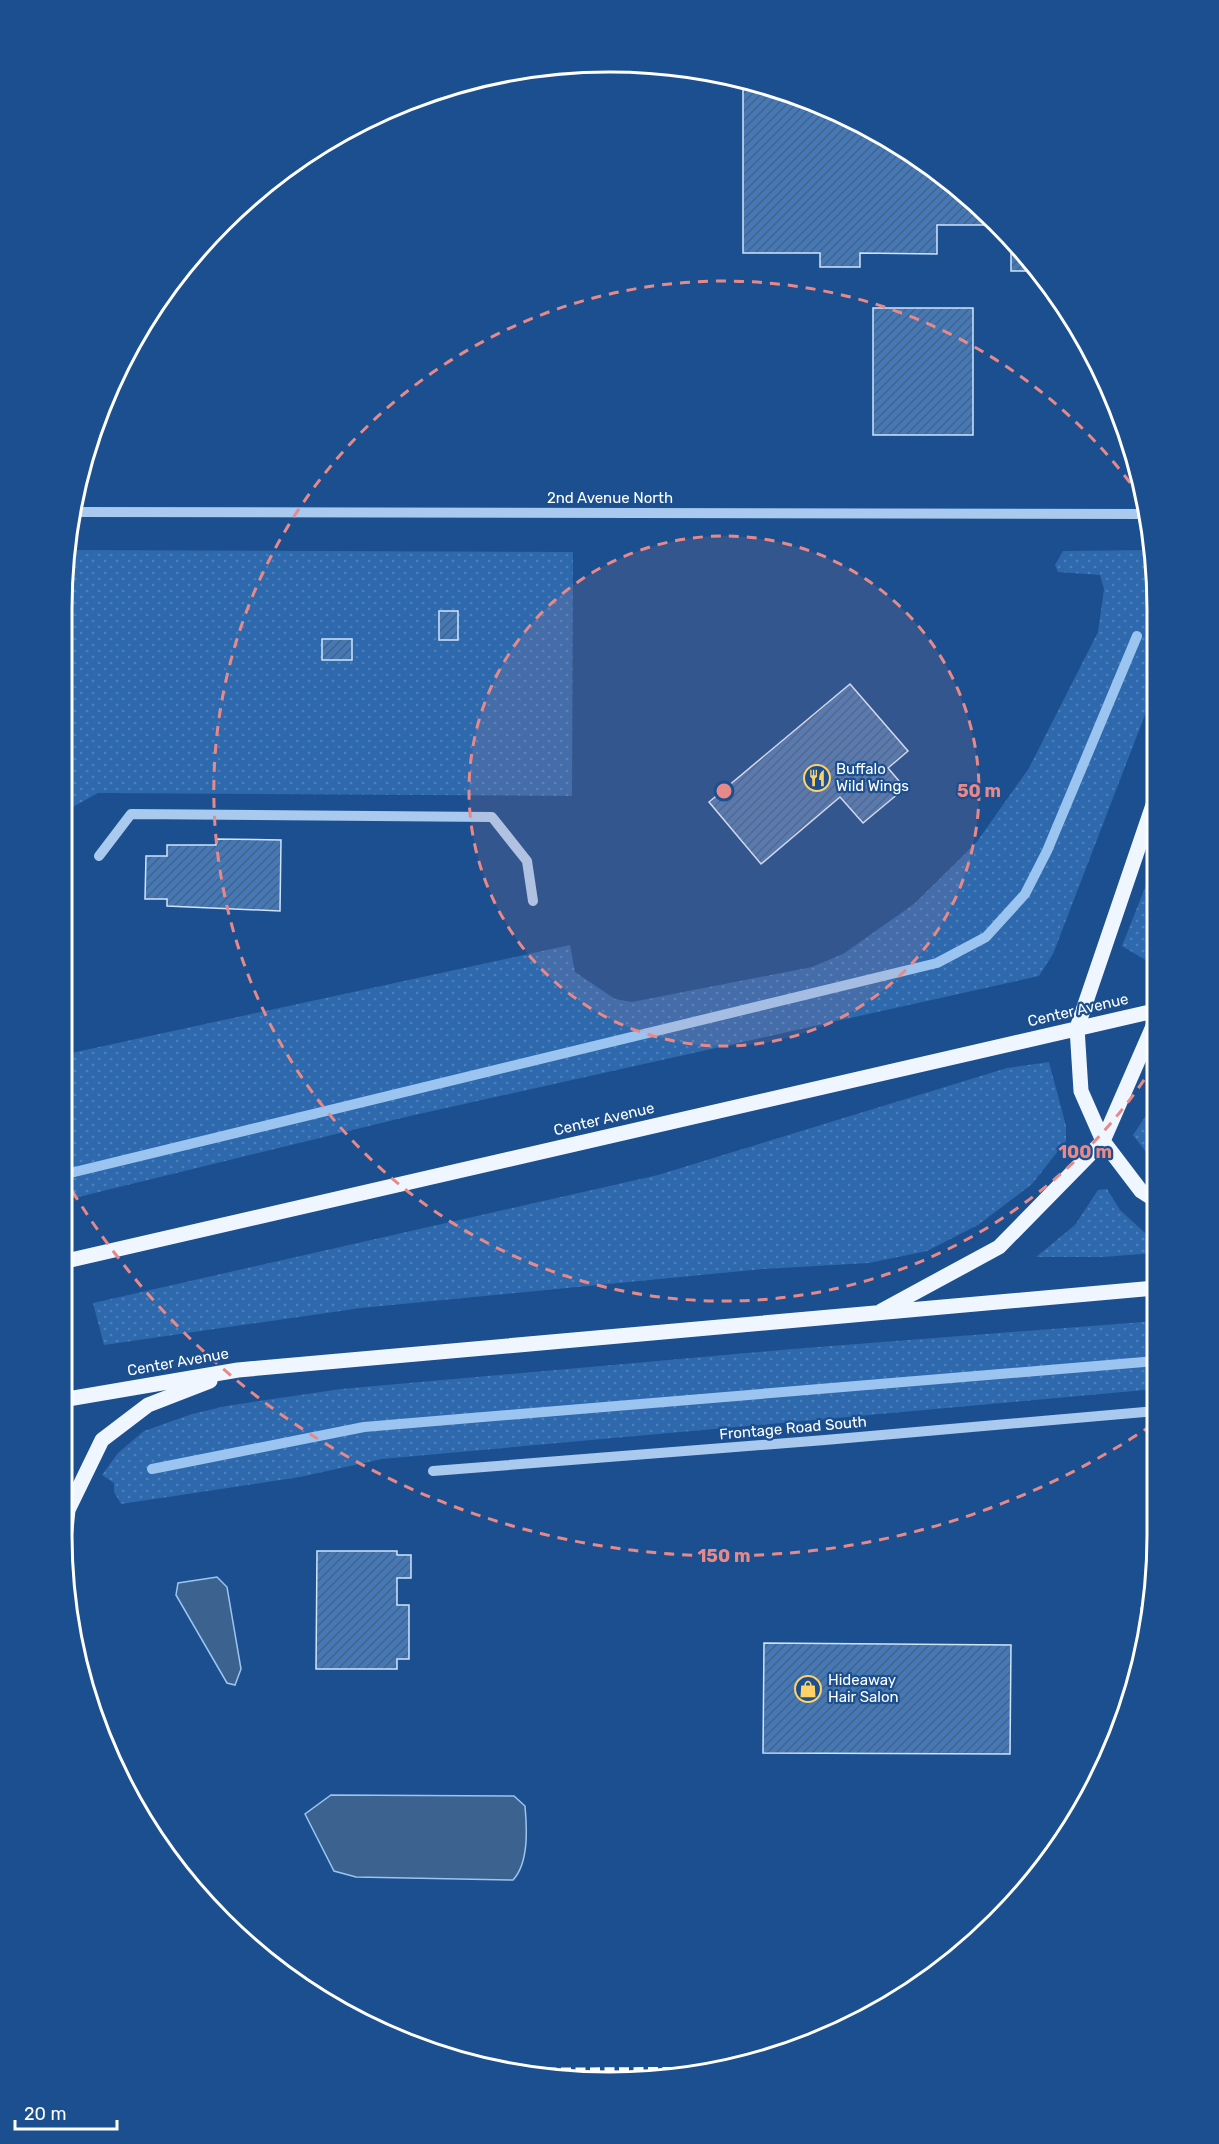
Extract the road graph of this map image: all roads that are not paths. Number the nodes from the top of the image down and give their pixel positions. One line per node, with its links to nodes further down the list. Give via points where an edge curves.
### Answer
1 (81, 512): 2 (street, 2nd Avenue North)
2 (1138, 514)
3 (1147, 823): 7 (main road)
4 (99, 856): 5 (street, via 131,814 492,817 527,861)
5 (533, 902)
6 (1147, 1013): 7 (main road, Center Avenue)
7 (1077, 1028): 9 (main road, via 1081,1091); 11 (main road, Center Avenue)
8 (1147, 1042): 9 (main road)
9 (1103, 1141): 10 (main road); 13 (main road, via 999,1247)
10 (1147, 1194)
11 (72, 1260)
12 (1147, 1289): 13 (main road, Center Avenue)
13 (876, 1313): 14 (main road, Center Avenue)
14 (238, 1370): 15 (main road, Center Avenue); 18 (main road, via 148,1405 102,1440)
15 (72, 1398)
16 (1147, 1412): 17 (street, Frontage Road South)
17 (433, 1471)
18 (72, 1502)

